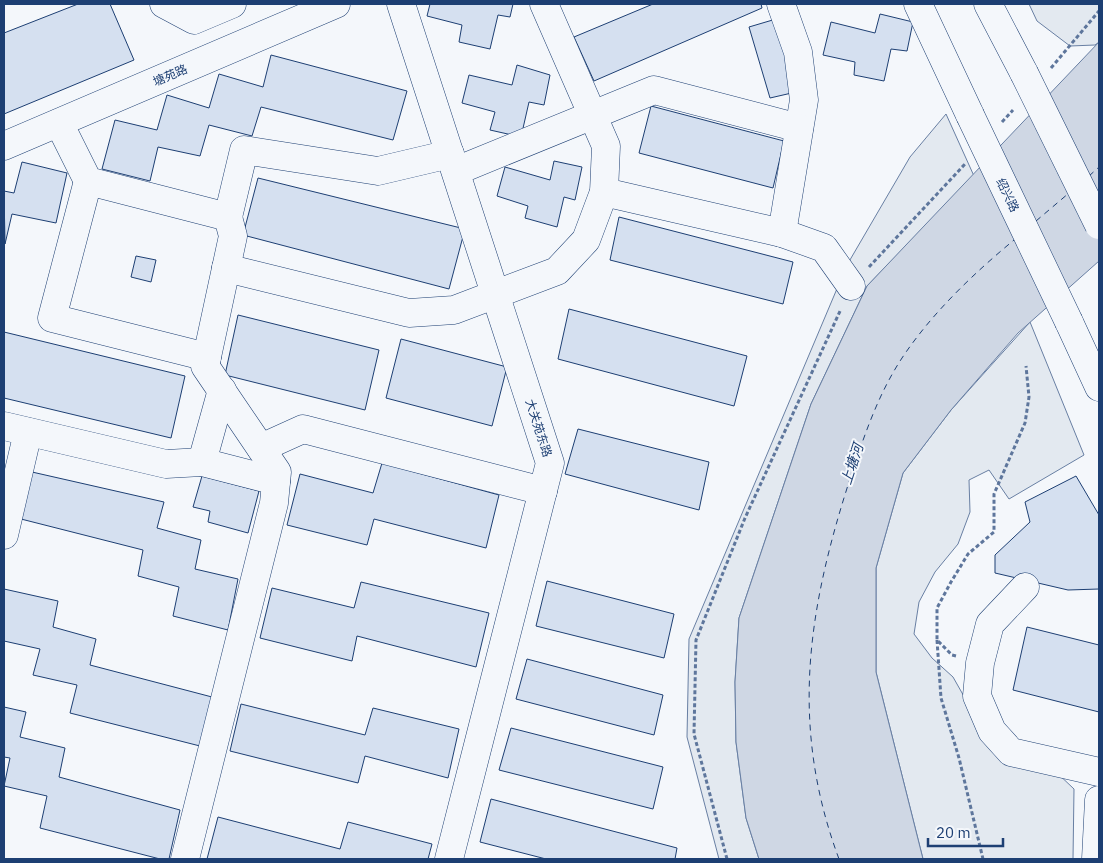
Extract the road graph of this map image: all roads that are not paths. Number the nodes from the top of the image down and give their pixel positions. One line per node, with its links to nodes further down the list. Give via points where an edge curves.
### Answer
1 (164, 4): 2 (street, via 194,20)
2 (232, 4)
3 (336, 4): 10 (street, 塘苑路)
4 (401, 4): 13 (street, 大关苑东路)
5 (544, 4): 9 (street)
6 (781, 4): 11 (street, via 798,52 804,100)
7 (918, 4): 23 (street, 绍兴路, bridge)
8 (988, 4): 17 (street, bridge)
9 (592, 117): 11 (street, via 654,90); 13 (street); 15 (street, via 606,146)
10 (59, 123): 12 (street, 塘苑路); 14 (street)
11 (799, 128): 18 (street)
12 (4, 146)
13 (453, 162): 16 (street, via 378,171 244,150); 21 (street, 大关苑东路)
14 (88, 182): 16 (street); 22 (street, via 52,318)
15 (604, 192): 18 (street); 21 (street, via 586,240 557,272)
16 (228, 217): 19 (street, via 233,236)
17 (1099, 225)
18 (782, 233): 20 (street, via 824,248)
19 (226, 268): 21 (street, via 409,313 454,310); 22 (street)
20 (852, 286)
21 (496, 295): 29 (street, 大关苑东路, via 550,463)
22 (207, 357): 24 (street, via 205,366)
23 (1099, 387)
24 (222, 390): 26 (street); 27 (street)
25 (16, 429): 27 (street, via 166,464); 30 (street)
26 (261, 448): 28 (street, via 277,472); 29 (street, via 303,429)
27 (202, 462): 28 (street)
28 (276, 481): 34 (street, via 274,503)
29 (543, 491): 35 (street, 大关苑东路)
30 (4, 536)
31 (1025, 587): 32 (street, via 990,624 980,663 977,696 992,730 1010,752)
32 (1099, 772)
33 (1099, 800): 36 (street)
34 (185, 859)
35 (449, 859)
36 (1096, 859)

